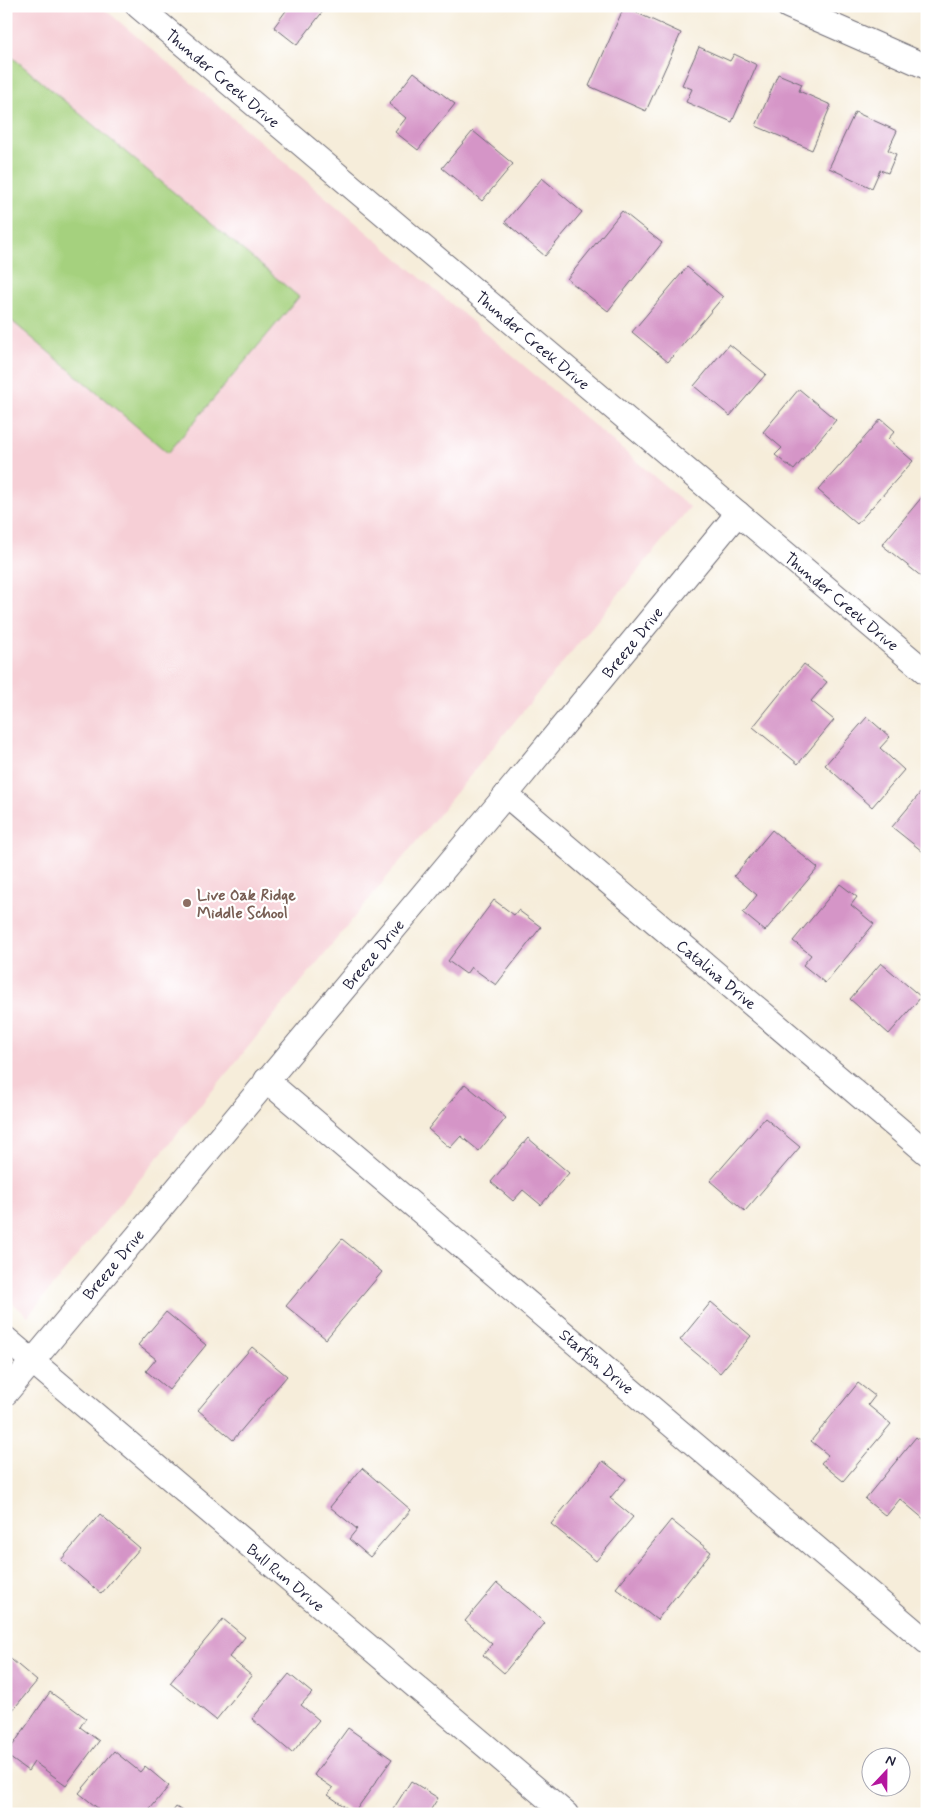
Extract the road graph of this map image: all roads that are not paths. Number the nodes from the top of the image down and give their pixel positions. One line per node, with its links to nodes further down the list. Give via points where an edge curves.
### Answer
1 (138, 6): 4 (street, Thunder Creek Drive)
2 (788, 6): 3 (street)
3 (927, 67)
4 (738, 513): 5 (street, Thunder Creek Drive); 6 (street, Breeze Drive)
5 (927, 673)
6 (506, 795): 7 (street, Breeze Drive); 8 (street, Catalina Drive)
7 (266, 1080): 10 (street, Breeze Drive); 12 (street, Starfish Drive)
8 (927, 1153)
9 (6, 1339): 10 (street, Bull Run Drive)
10 (32, 1362): 11 (street, Breeze Drive); 13 (street, Bull Run Drive)
11 (6, 1393)
12 (927, 1642)
13 (566, 1814)

